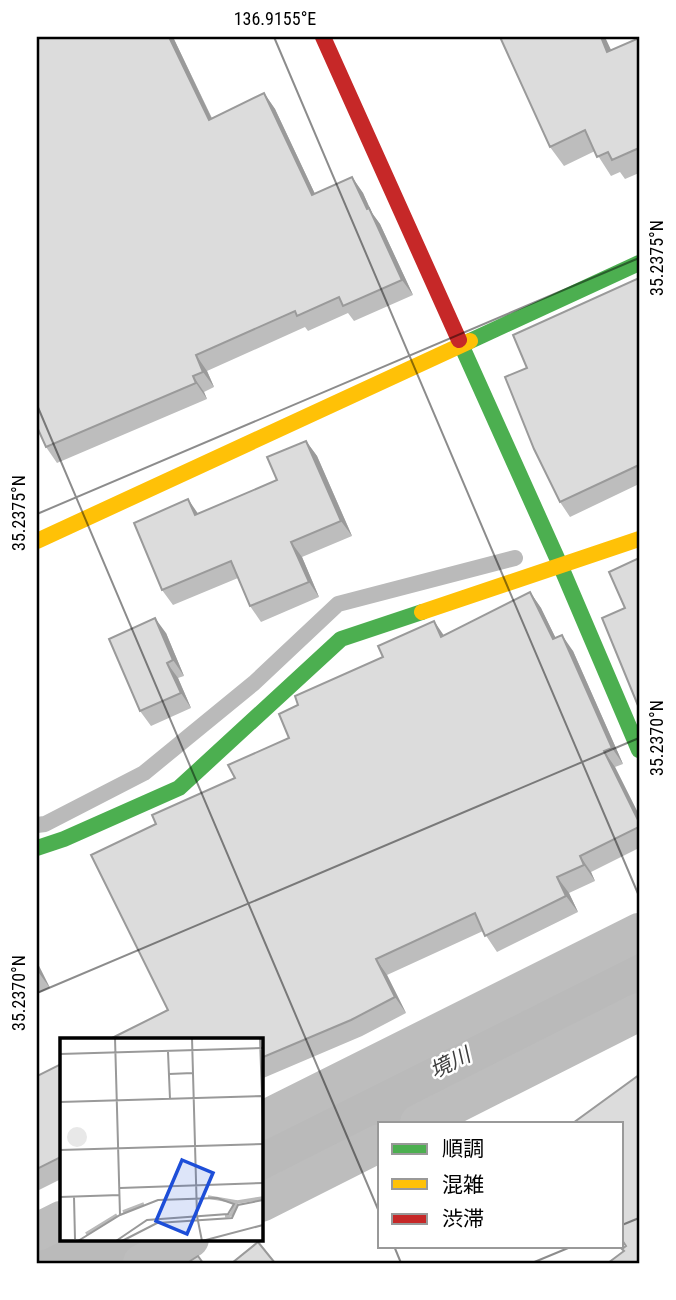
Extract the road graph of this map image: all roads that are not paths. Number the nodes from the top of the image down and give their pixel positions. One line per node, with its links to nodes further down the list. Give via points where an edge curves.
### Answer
1 (323, 37): 3 (street)
2 (639, 263): 3 (street)
3 (460, 344): 5 (street); 6 (street)
4 (639, 539): 6 (street)
5 (37, 541)
6 (561, 567): 7 (street); 8 (street, via 341,639 179,788)
7 (639, 750)
8 (37, 848)
9 (639, 932): 11 (street)
10 (639, 1012): 12 (street)
11 (262, 1120)
12 (421, 1122)
13 (378, 1144): 14 (street)
14 (262, 1202)
15 (60, 1220): 16 (street)
16 (37, 1232)
17 (188, 1240): 18 (street)
18 (142, 1263)

